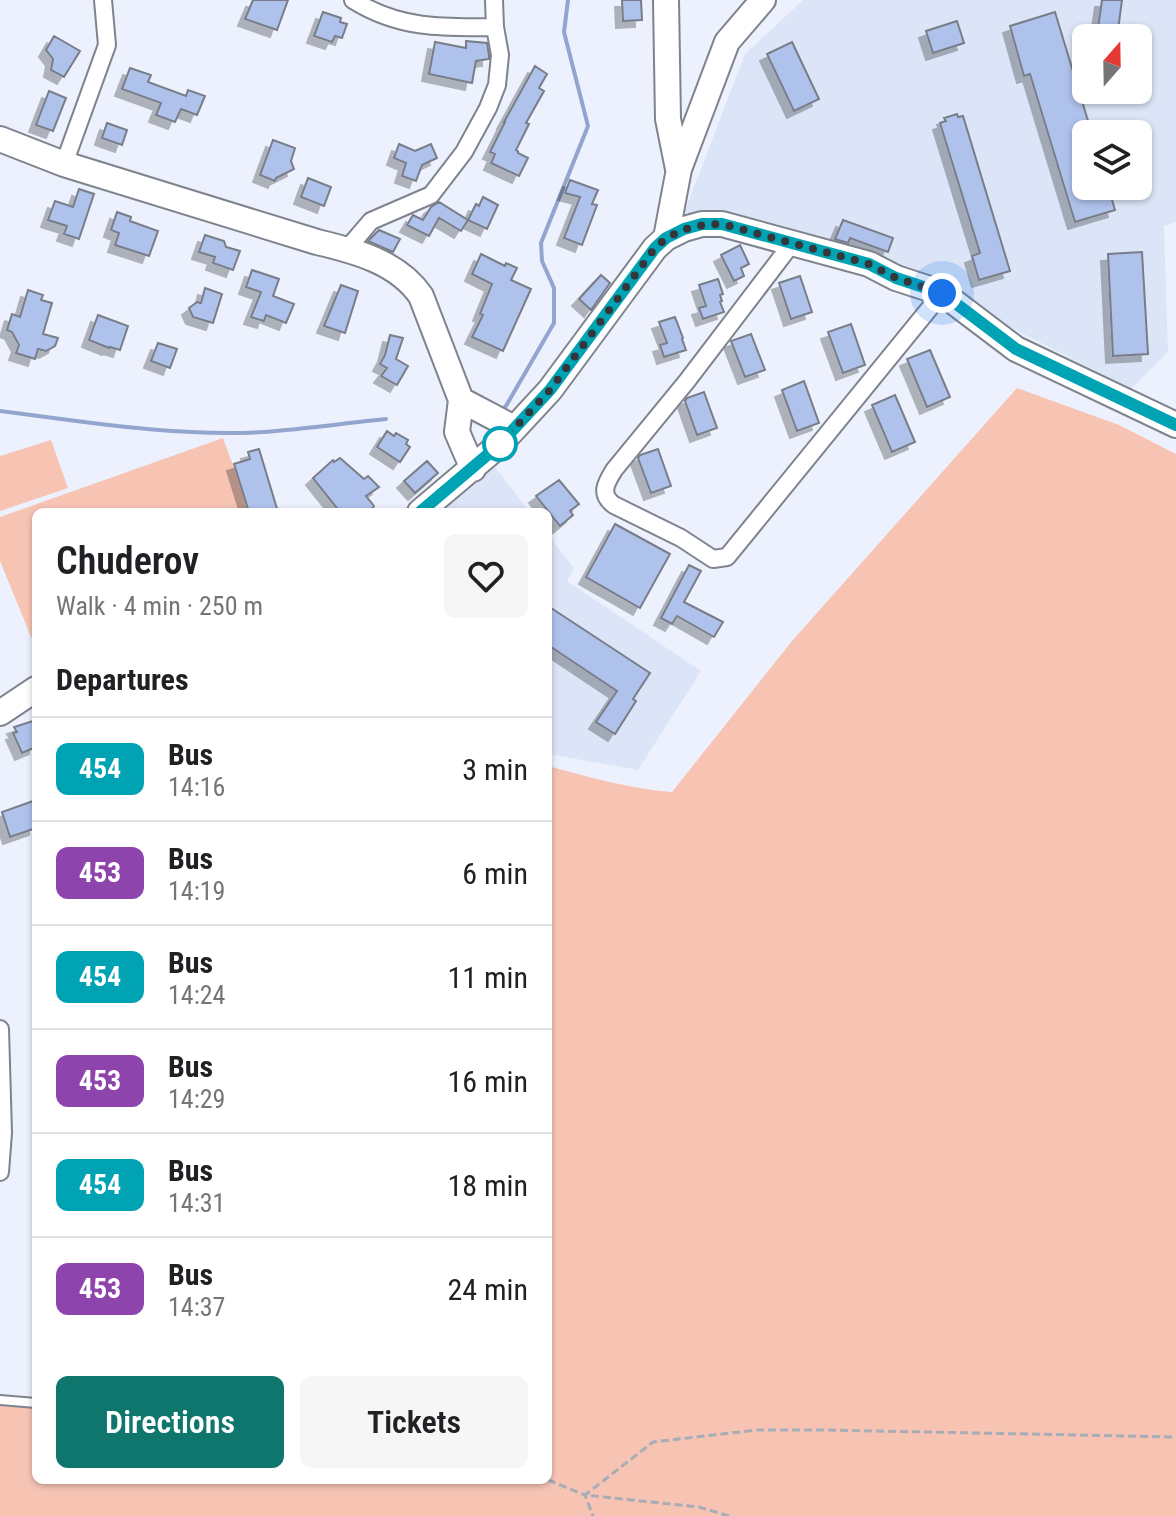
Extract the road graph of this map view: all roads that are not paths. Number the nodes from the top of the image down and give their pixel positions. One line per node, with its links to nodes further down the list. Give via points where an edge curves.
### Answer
1 (103, 0): 8 (street, via 107,45)
2 (353, 0): 6 (street, via 388,18 421,26)
3 (494, 0): 6 (street)
4 (666, 0): 9 (street, via 668,119)
5 (763, 0): 9 (street, via 727,42)
6 (495, 27): 12 (street, via 500,55 497,85 464,152 431,195 371,221)
7 (0, 139): 8 (street)
8 (64, 164): 12 (street)
9 (678, 172): 10 (street)
10 (666, 238): 11 (street, via 702,224 722,224); 14 (street, via 550,390)
11 (793, 242): 13 (street); 13 (street, via 606,483 604,493 614,505 713,559 727,557 738,545)
12 (347, 249): 14 (street, via 384,263 411,282)
13 (942, 293): 15 (street, via 1016,349)
14 (479, 418): 16 (street); 16 (street, via 499,445)
15 (1176, 425)
16 (473, 469): 17 (street)
17 (425, 508)
18 (32, 692): 19 (street)
19 (0, 713)
20 (0, 1029): 21 (street)
21 (0, 1172)
22 (0, 1400): 23 (lane)
23 (32, 1403)

